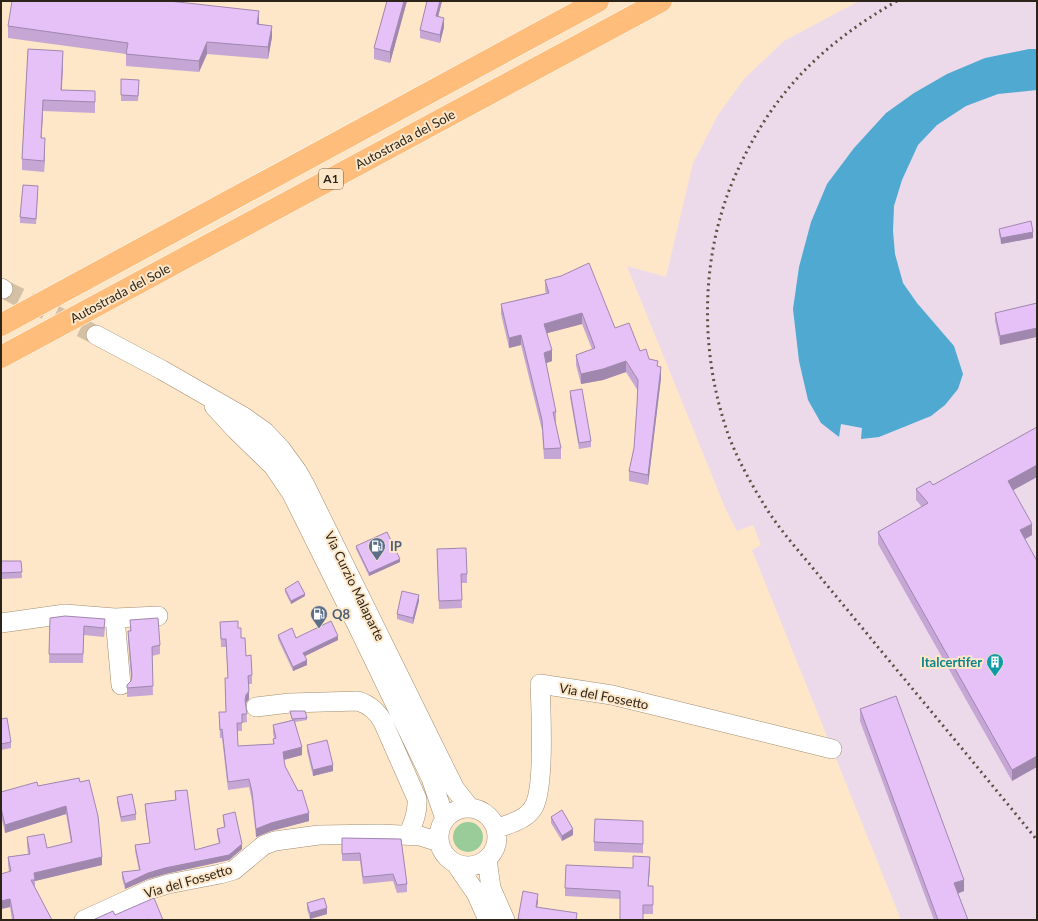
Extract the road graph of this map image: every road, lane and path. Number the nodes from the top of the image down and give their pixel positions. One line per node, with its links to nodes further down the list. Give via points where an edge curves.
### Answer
1 (598, 1): 3 (highway, A1)
2 (661, 1): 5 (highway, Autostrada del Sole / A1)
3 (1, 325)
4 (96, 335): 6 (street, Via Curzio Malaparte)
5 (1, 357)
6 (204, 395): 13 (street, Via Curzio Malaparte, via 244,417 264,432 297,472 455,789); 14 (street, Via Curzio Malaparte, via 273,466 292,494 431,778)
7 (158, 616): 8 (street)
8 (116, 618): 9 (street, via 65,614); 10 (street)
9 (1, 623)
10 (121, 685)
11 (256, 707): 16 (street, via 358,701 373,708 383,722 417,799 416,816)
12 (832, 749): 15 (street, Via del Fossetto, via 612,695 540,684 540,776 537,799 524,817)
13 (470, 808): 14 (street, via 457,810); 15 (street, Via Curzio Malaparte, via 486,814)
14 (445, 819): 17 (street, via 440,829)
15 (496, 829): 18 (street, via 495,848)
16 (408, 835): 17 (street, Via del Fossetto); 20 (street, Via del Fossetto, via 319,835 275,841 264,845 234,870 152,889)
17 (440, 842): 19 (street, via 444,853)
18 (487, 859): 19 (street, via 476,865); 22 (street, via 491,888)
19 (456, 864): 21 (street, via 468,879)
20 (84, 920)
21 (488, 920)
22 (505, 920)

